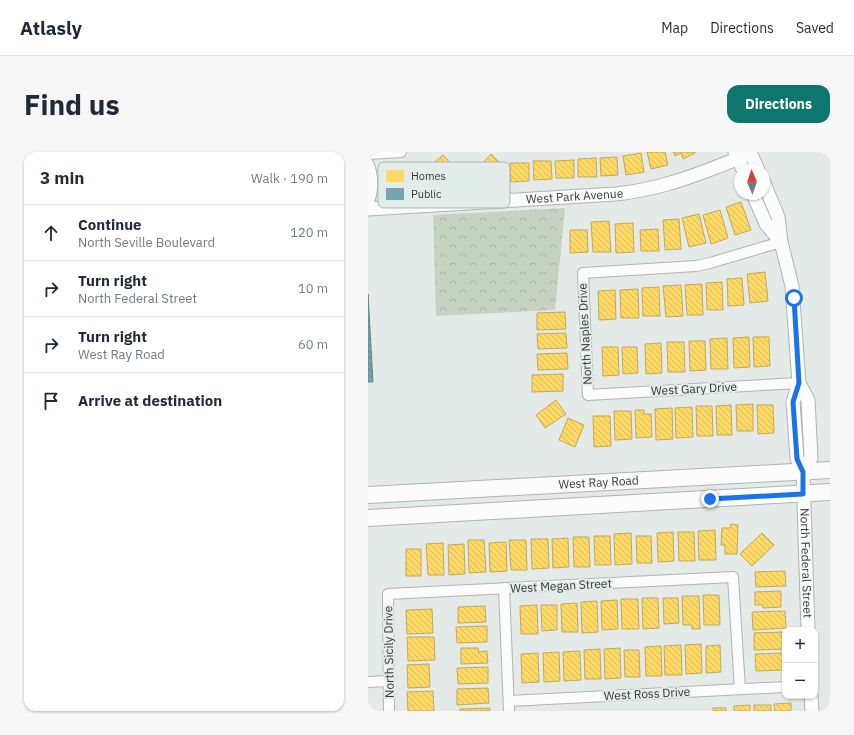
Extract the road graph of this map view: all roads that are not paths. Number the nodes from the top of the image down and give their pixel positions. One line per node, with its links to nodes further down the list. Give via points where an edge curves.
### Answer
1 (401, 152): 3 (street)
2 (750, 152): 4 (street, West Park Avenue); 6 (street)
3 (368, 154)
4 (739, 160): 8 (street, West Park Avenue, via 641,191)
5 (368, 163): 10 (street, via 371,169 372,195)
6 (755, 164)
7 (770, 197): 13 (street, via 778,216)
8 (510, 200)
9 (756, 200): 13 (street, via 766,224)
10 (368, 205)
11 (385, 208): 12 (street, West Park Avenue)
12 (368, 209)
13 (781, 242): 14 (street, via 794,298); 15 (street, North Naples Drive, via 696,266 583,273)
14 (799, 383): 15 (street, West Gary Drive); 17 (street, North Federal Street, via 793,402 797,459)
15 (588, 395)
16 (830, 470): 17 (main road, West Ray Road)
17 (803, 472): 19 (street, North Federal Street); 20 (main road, West Ray Road)
18 (830, 492): 19 (main road, West Ray Road)
19 (803, 494): 21 (main road, West Ray Road); 24 (street, North Federal Street)
20 (368, 495)
21 (368, 518)
22 (504, 588): 23 (street, West Megan Street); 28 (street, West Megan Street, via 733,577); 30 (street)
23 (388, 594): 25 (street, North Sicily Drive)
24 (808, 627)
25 (389, 681): 26 (street); 31 (street, North Sicily Drive)
26 (368, 682)
27 (782, 687): 28 (street, West Ross Drive)
28 (740, 689): 30 (street, West Ross Drive)
29 (811, 699): 32 (street)
30 (509, 706)
31 (389, 711)
32 (812, 711)

